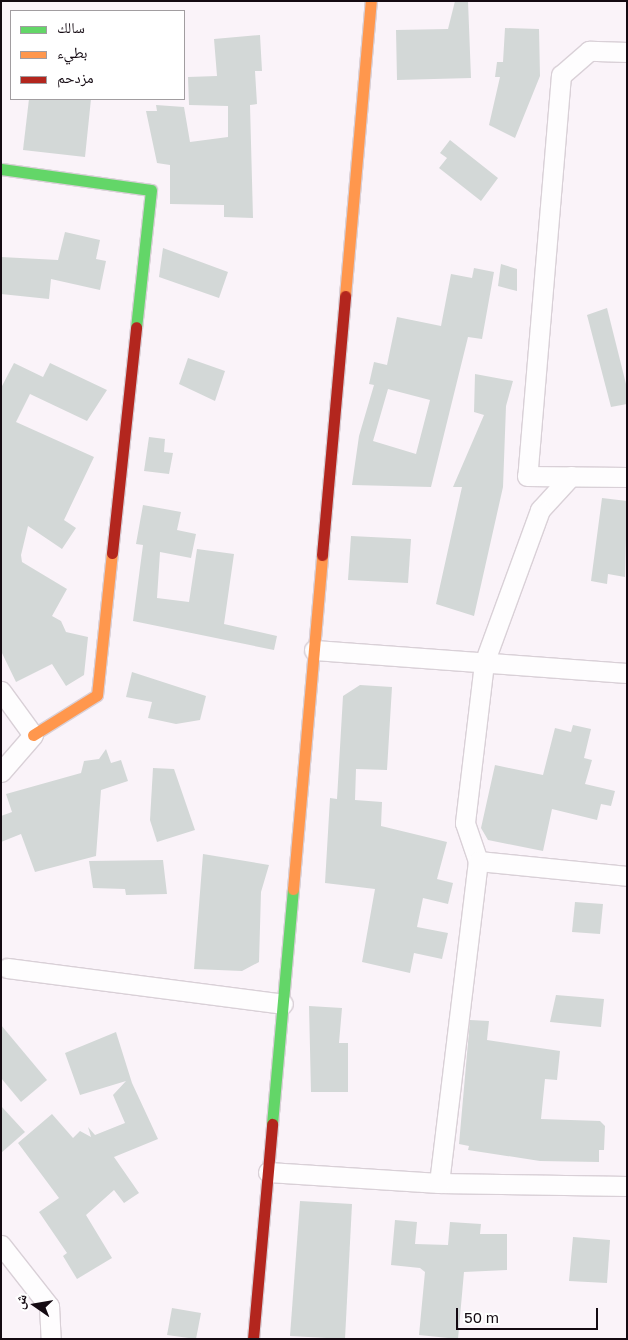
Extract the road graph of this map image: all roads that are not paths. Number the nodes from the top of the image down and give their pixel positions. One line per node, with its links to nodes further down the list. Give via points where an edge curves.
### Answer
1 (371, 1): 6 (street)
2 (627, 52): 4 (street, via 589,51 561,75 527,476)
3 (1, 169): 10 (street, via 151,190 97,695)
4 (571, 476): 5 (street); 7 (street, via 540,510)
5 (627, 477)
6 (314, 650): 7 (street); 15 (street)
7 (484, 663): 8 (street); 12 (street, via 465,823)
8 (627, 672)
9 (1, 691): 10 (street)
10 (33, 735): 11 (street)
11 (1, 772)
12 (478, 861): 13 (street); 17 (street)
13 (627, 876)
14 (3, 966): 15 (street)
15 (283, 1004): 16 (street)
16 (268, 1172): 17 (street); 21 (street)
17 (439, 1183): 18 (street)
18 (627, 1186)
19 (1, 1245): 20 (street, via 49,1306)
20 (51, 1339)
21 (253, 1339)

